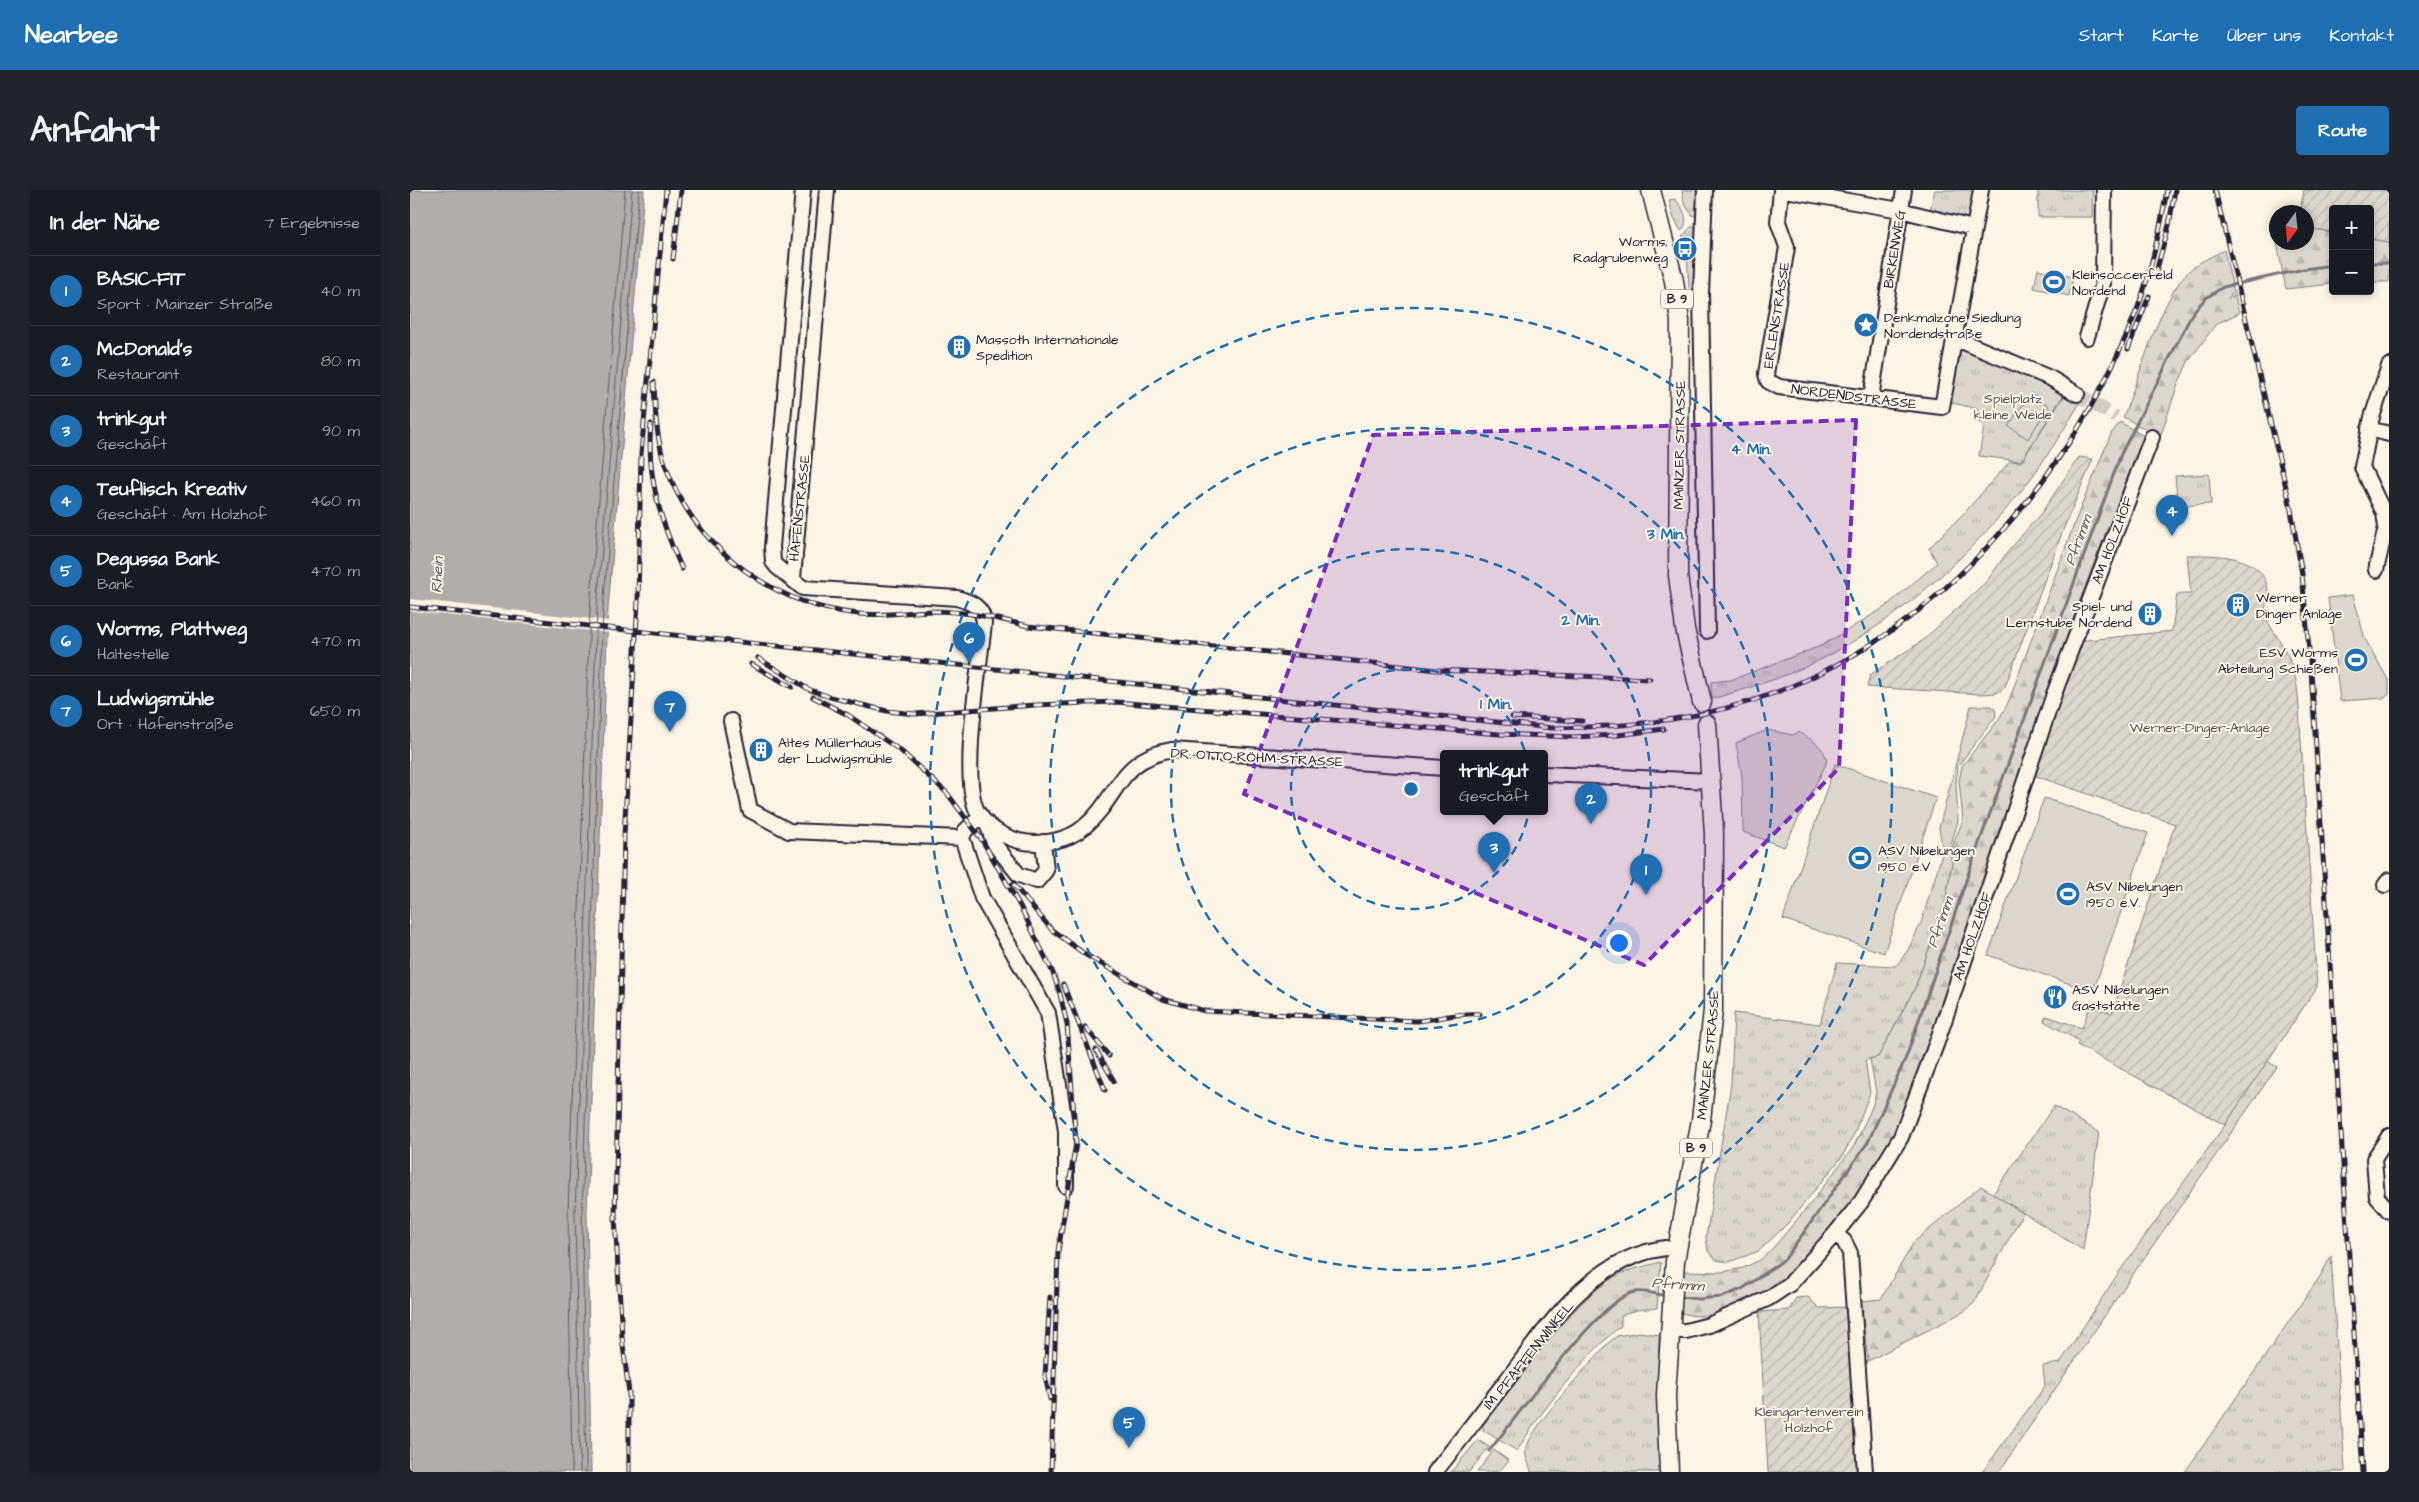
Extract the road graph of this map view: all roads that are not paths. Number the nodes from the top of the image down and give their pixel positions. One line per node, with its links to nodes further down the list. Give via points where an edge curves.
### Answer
1 (803, 190): 23 (street, HAFENSTRASSE, via 772,547 776,567)
2 (827, 190): 23 (street, HAFENSTRASSE)
3 (1651, 190): 25 (main road, MAINZER STRASSE / B 9, via 1674,281 1680,321 1678,575 1685,629)
4 (1705, 190): 24 (street, MAINZER STRASSE, via 1701,294)
5 (1781, 190): 16 (street, ERLENSTRASSE, via 1778,222 1787,247 1766,374)
6 (1785, 190): 10 (street)
7 (1904, 190): 11 (street, BIRKENWEG)
8 (1981, 190): 12 (street)
9 (2104, 190): 13 (street, via 2103,283)
10 (1811, 192): 11 (street)
11 (1900, 210): 12 (street); 18 (street, BIRKENWEG)
12 (1973, 228): 14 (street)
13 (2087, 337)
14 (1954, 338): 17 (street, via 2050,378); 18 (street, NORDENDSTRASSE, via 1942,407)
15 (2389, 366): 19 (street)
16 (1768, 381): 18 (street, NORDENDSTRASSE, via 1779,386)
17 (2078, 394)
18 (1870, 398)
19 (2369, 428): 20 (street); 22 (street, via 2362,467 2384,513 2386,527)
20 (2389, 434)
21 (2152, 437): 37 (street, AM HOLZHOF, via 2054,694 1912,1111 1892,1152 1861,1202)
22 (2376, 570)
23 (793, 578): 31 (street, via 798,586 808,589 957,598 980,609 984,623 970,768 973,799)
24 (1707, 631)
25 (1702, 702)
26 (730, 721): 32 (street, via 750,810 789,831)
27 (1707, 724): 30 (main road, MAINZER STRASSE / B 9)
28 (1440, 768): 33 (street, DR.-OTTO-RÖHM-STRASSE, via 1180,750 1162,752 1143,759 1129,770 1082,829)
29 (1548, 774): 30 (street)
30 (1712, 781): 38 (main road, MAINZER STRASSE / B 9, via 1713,1017 1701,1120)
31 (984, 820): 32 (street, via 965,831); 33 (street, DR.-OTTO-RÖHM-STRASSE, via 1012,839 1027,843); 33 (street, via 995,845 1019,875 1036,881 1046,870)
32 (962, 838): 35 (street, via 982,898 1048,1013 1066,1131)
33 (1043, 842)
34 (2389, 1136): 36 (street, via 2374,1159 2377,1197)
35 (1066, 1186)
36 (2389, 1211)
37 (1836, 1234): 39 (street, AM HOLZHOF, via 1790,1284 1770,1298 1709,1325 1686,1331); 42 (street, via 1850,1253)
38 (1672, 1248): 39 (main road, MAINZER STRASSE / B 9); 40 (street, IM PFAFFENWINKEL, via 1642,1253 1613,1266 1583,1289 1543,1333)
39 (1669, 1331): 41 (main road, MAINZER STRASSE / B 9, via 1666,1403)
40 (1435, 1472)
41 (1669, 1472)
42 (1864, 1472)

